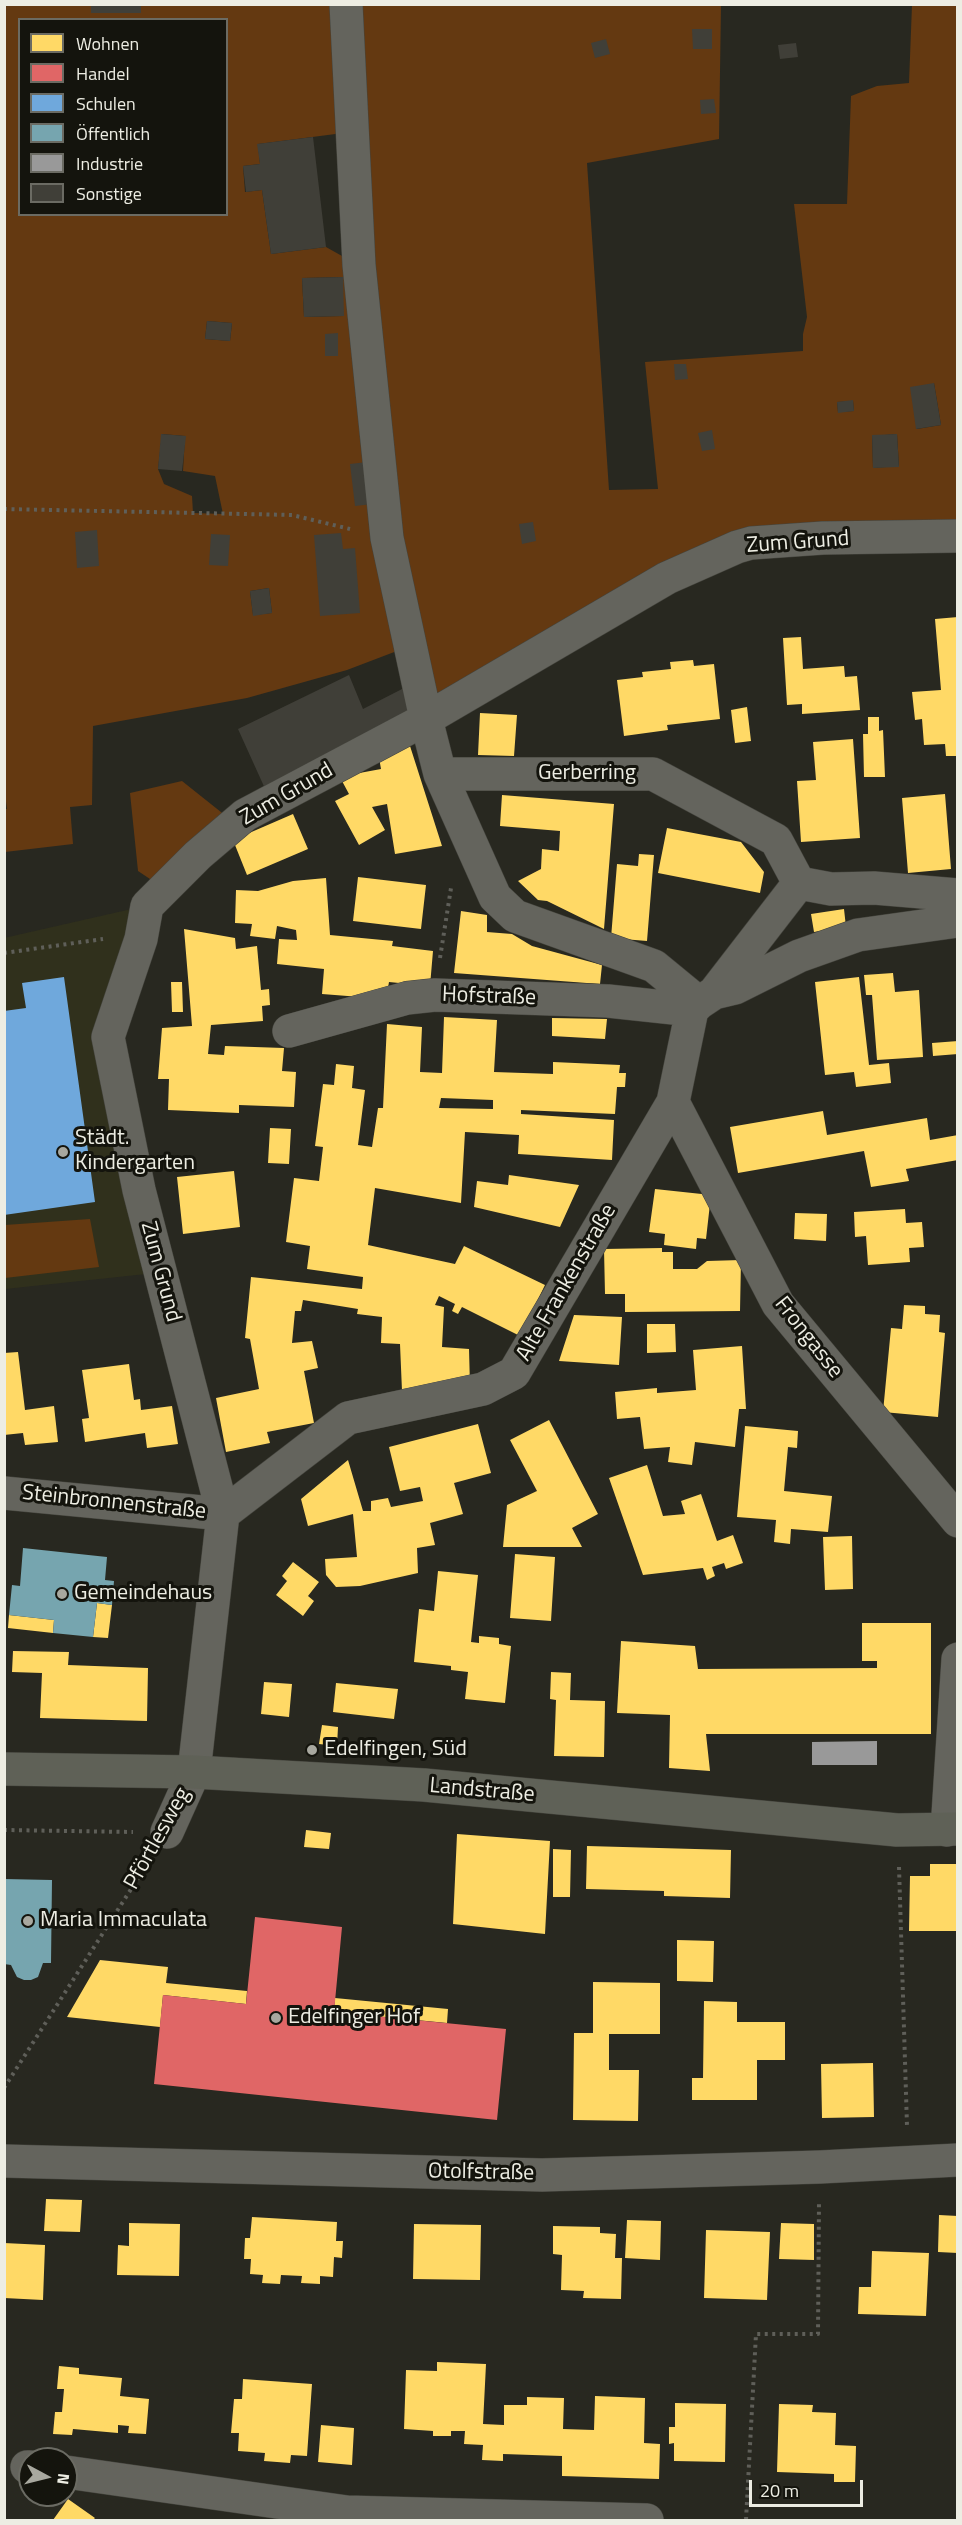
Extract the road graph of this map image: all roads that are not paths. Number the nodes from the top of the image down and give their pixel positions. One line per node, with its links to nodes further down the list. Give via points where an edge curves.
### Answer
1 (346, 4): 3 (street, via 359,265 387,538)
2 (957, 536): 3 (street, Zum Grund, via 823,538 737,547 667,578)
3 (426, 719): 4 (street); 12 (street, Zum Grund, via 244,815 198,855 147,906 141,939 108,1037 139,1190)
4 (440, 774): 5 (street, Gerberring, via 653,774 776,840); 8 (street, via 495,897 515,916 654,966)
5 (799, 883): 6 (street, via 831,889 874,888); 8 (street)
6 (957, 895)
7 (957, 921): 8 (street, via 858,935 799,956)
8 (702, 1002): 9 (street, Hofstraße, via 435,994 407,998); 10 (street, Alte Frankenstraße)
9 (289, 1031)
10 (673, 1102): 12 (street, Alte Frankenstraße, via 514,1373 483,1389 348,1418); 13 (street, Frongasse, via 778,1305)
11 (4, 1492): 12 (street, Steinbronnenstraße)
12 (223, 1514): 16 (street)
13 (957, 1521)
14 (957, 1659): 17 (street)
15 (4, 1769): 16 (main road, Landstraße)
16 (194, 1772): 17 (main road, Landstraße, via 424,1785 897,1830); 18 (street, Pförtlesweg)
17 (952, 1830)
18 (167, 1832)
19 (957, 2160): 20 (street, Otolfstraße, via 542,2175)
20 (4, 2161)
21 (78, 2474): 22 (street, via 347,2512)
22 (647, 2520)

